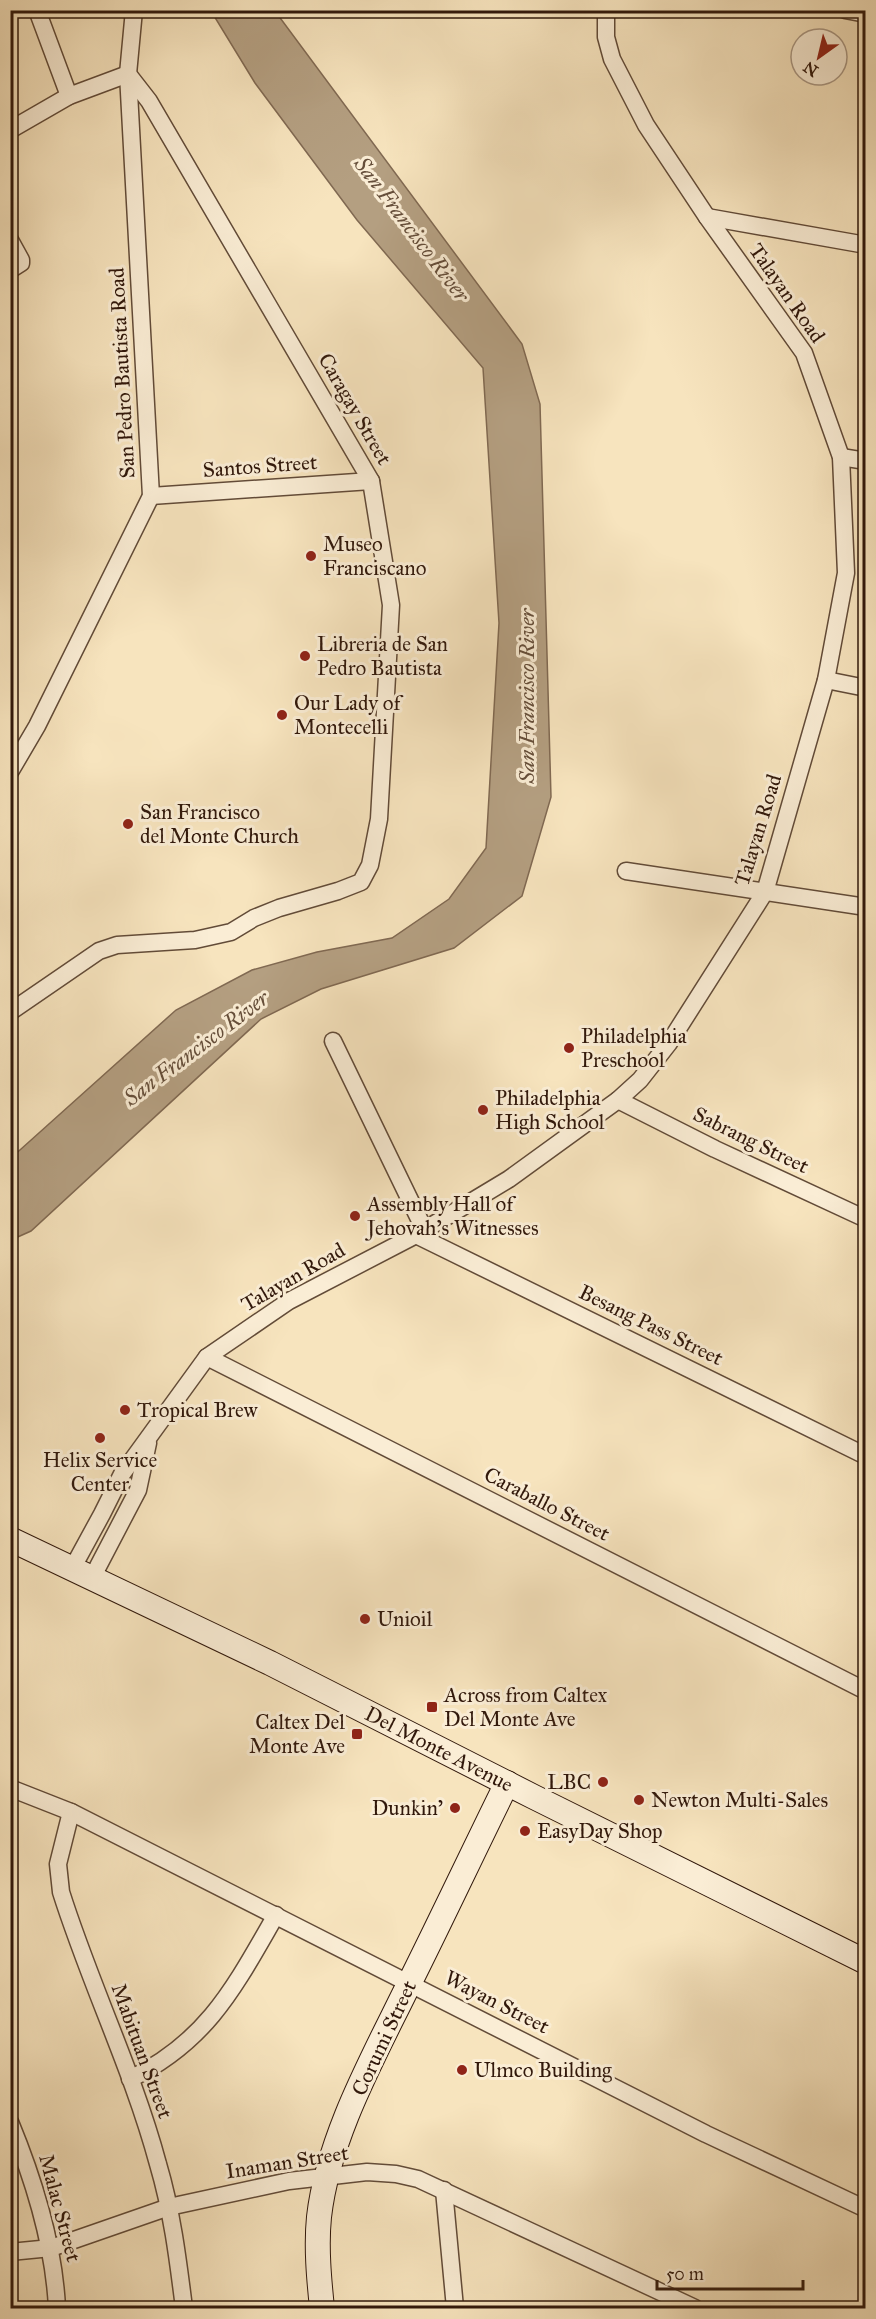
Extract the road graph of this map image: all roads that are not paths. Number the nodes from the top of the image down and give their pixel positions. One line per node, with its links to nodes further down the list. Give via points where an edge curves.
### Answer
1 (37, 10): 7 (street)
2 (134, 10): 6 (street, San Pedro Bautista Road)
3 (606, 10): 9 (street, Talayan Road, via 606,37 612,59 646,125)
4 (845, 10): 5 (street)
5 (866, 14)
6 (128, 74): 7 (street); 15 (street, Caragay Street, via 150,101); 16 (street, San Pedro Bautista Road)
7 (69, 96): 8 (street)
8 (10, 130)
9 (707, 217): 11 (street); 13 (street, Talayan Road, via 804,353)
10 (10, 240): 12 (street, via 21,260)
11 (866, 245)
12 (10, 270)
13 (841, 457): 14 (street); 17 (street, Talayan Road, via 846,573)
14 (866, 461)
15 (371, 481): 16 (street, Santos Street); 23 (street, Caragay Street, via 391,605 379,819 370,865 361,882 279,908 231,932 195,940 117,945 99,951)
16 (151, 496): 19 (street, San Pedro Bautista Road, via 37,726)
17 (826, 681): 18 (street); 21 (street, Talayan Road)
18 (866, 688)
19 (10, 772)
20 (626, 871): 21 (street)
21 (765, 892): 22 (street); 25 (street, Talayan Road, via 669,1043 640,1080)
22 (866, 908)
23 (10, 1012)
24 (333, 1041): 27 (street)
25 (618, 1100): 26 (street, Sabrang Street); 27 (street, Talayan Road, via 509,1179)
26 (866, 1220)
27 (420, 1232): 28 (street, Talayan Road, via 289,1301); 29 (street, Besang Pass Street)
28 (207, 1357): 31 (street, Talayan Road, via 122,1474 102,1514); 32 (street, Caraballo Street)
29 (866, 1456)
30 (10, 1539): 31 (main road, Del Monte Avenue)
31 (82, 1574): 33 (main road, Del Monte Avenue, via 270,1663)
32 (866, 1691)
33 (507, 1783): 37 (main road, Del Monte Avenue); 38 (main road, Corumi Street)
34 (10, 1788): 35 (street, Wayan Street)
35 (71, 1812): 36 (street, Wayan Street); 39 (street, Mabituan Street, via 58,1864 61,1892)
36 (276, 1915): 38 (street, Wayan Street); 39 (street, via 209,2021 150,2070)
37 (866, 1962)
38 (410, 1983): 41 (main road, Corumi Street, via 356,2097); 44 (street, Wayan Street, via 706,2134)
39 (130, 2079): 43 (street, Mabituan Street)
40 (10, 2122): 45 (street, Malac Street)
41 (327, 2175): 42 (street, Inaman Street, via 396,2174); 43 (street, Inaman Street); 49 (main road, Corumi Street, via 319,2218)
42 (444, 2190): 50 (street); 51 (street, Inaman Street)
43 (169, 2207): 45 (street, Inaman Street); 48 (street, Mabituan Street)
44 (866, 2209)
45 (51, 2248): 46 (street, Inaman Street); 47 (street, Malac Street)
46 (10, 2252)
47 (57, 2308)
48 (184, 2308)
49 (322, 2308)
50 (455, 2308)
51 (695, 2308)

